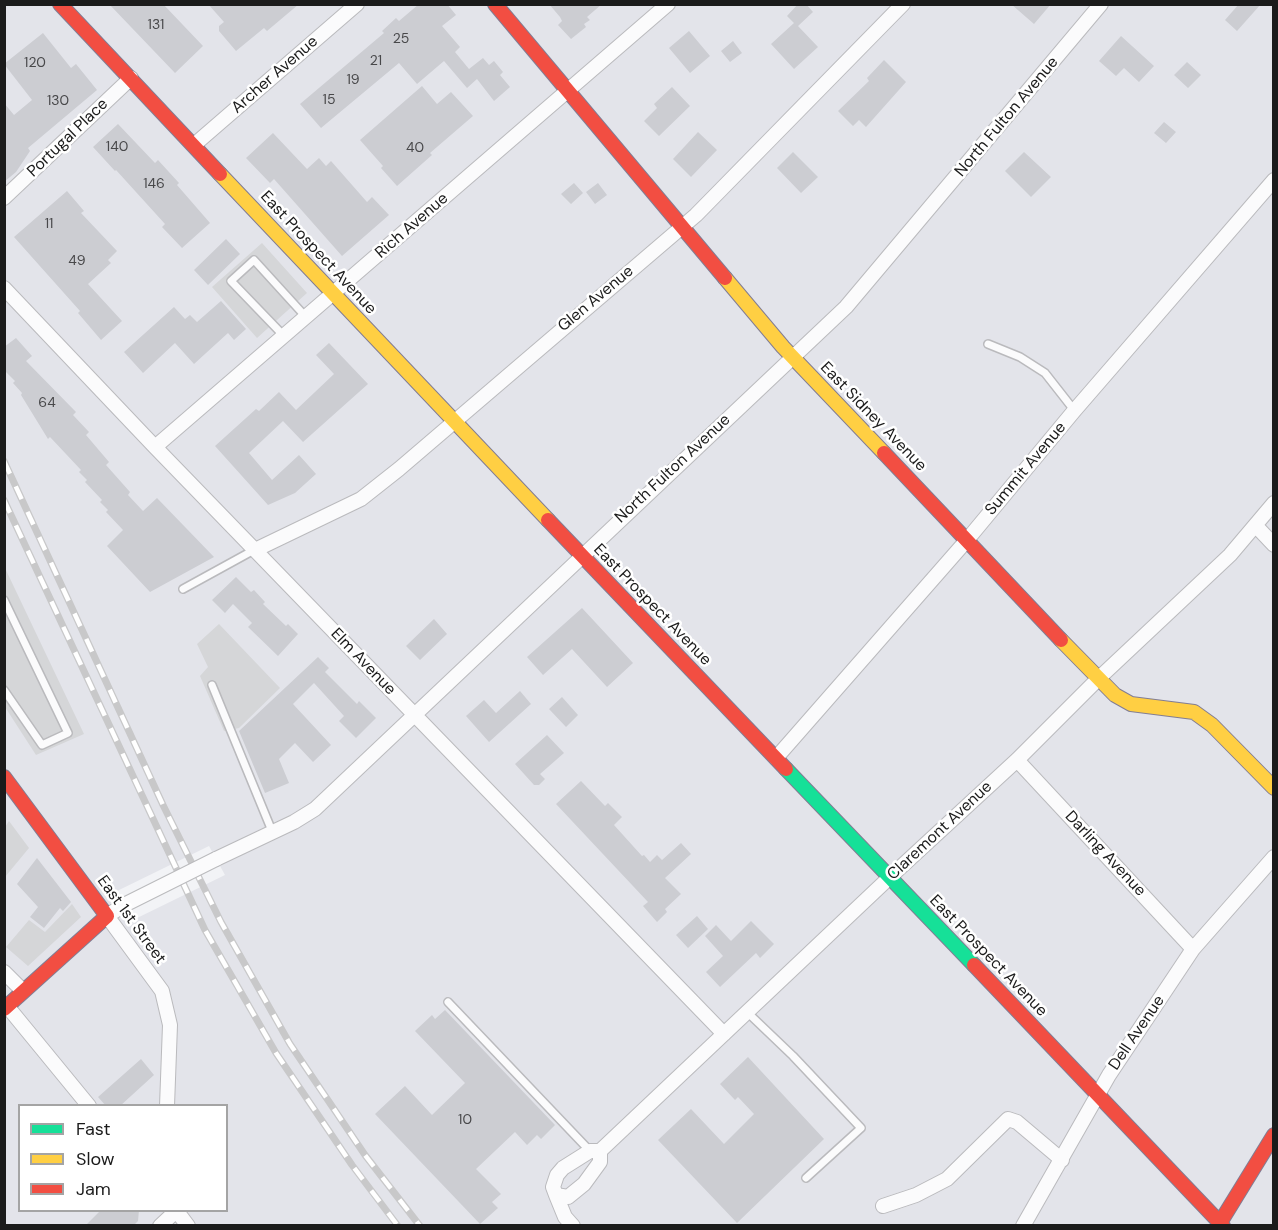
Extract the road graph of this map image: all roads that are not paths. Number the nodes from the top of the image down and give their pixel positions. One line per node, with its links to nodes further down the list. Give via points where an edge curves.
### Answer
1 (60, 4): 7 (street, East Prospect Avenue)
2 (357, 4): 9 (street, Archer Avenue)
3 (495, 4): 8 (street, East Sidney Avenue)
4 (668, 4): 8 (street, Rich Avenue)
5 (903, 4): 12 (street, Glen Avenue)
6 (1101, 4): 18 (street, North Fulton Avenue, via 846,307)
7 (130, 78): 9 (street, East Prospect Avenue); 11 (street, Portugal Place)
8 (567, 91): 12 (street, East Sidney Avenue); 14 (street, Rich Avenue)
9 (194, 145): 14 (street, East Prospect Avenue)
10 (1274, 180): 19 (street, Summit Avenue)
11 (4, 198)
12 (682, 227): 18 (street, East Sidney Avenue); 20 (street, Glen Avenue)
13 (4, 288): 21 (street, Elm Avenue)
14 (333, 293): 15 (street, Rich Avenue); 20 (street, East Prospect Avenue)
15 (305, 316): 16 (street, Rich Avenue); 16 (lane, via 254,260 231,280)
16 (283, 335): 21 (street, Rich Avenue)
17 (988, 345): 19 (lane, via 1020,357 1044,373)
18 (792, 357): 24 (street, East Sidney Avenue); 27 (street, North Fulton Avenue)
19 (1074, 411): 24 (street, Summit Avenue)
20 (453, 421): 26 (street, Glen Avenue, via 361,499); 27 (street, East Prospect Avenue)
21 (155, 447): 26 (street, Elm Avenue)
22 (1274, 503): 23 (street, Claremont Avenue)
23 (1256, 526): 25 (street); 30 (street, Claremont Avenue)
24 (967, 540): 30 (street, East Sidney Avenue); 34 (street, Summit Avenue)
25 (1274, 545)
26 (255, 550): 28 (lane); 33 (street, Elm Avenue)
27 (582, 555): 33 (street, North Fulton Avenue); 34 (street, East Prospect Avenue)
28 (183, 589)
29 (4, 600): 32 (lane, via 68,733 42,746)
30 (1098, 679): 35 (street, Claremont Avenue); 37 (street, East Sidney Avenue, via 1131,704 1194,712)
31 (213, 686): 38 (lane)
32 (4, 690)
33 (414, 714): 38 (street, North Fulton Avenue, via 315,809); 48 (street, Elm Avenue)
34 (776, 758): 40 (street, East Prospect Avenue)
35 (1017, 760): 40 (street, Claremont Avenue); 42 (street, Darling Avenue)
36 (4, 777): 41 (street, East 1st Street)
37 (1274, 788)
38 (272, 831): 41 (street, North Fulton Avenue, bridge)
39 (1274, 857): 42 (street, Dell Avenue)
40 (890, 877): 47 (street, Claremont Avenue); 49 (street, East Prospect Avenue)
41 (107, 916): 44 (street); 51 (street, East 1st Street, via 162,991 170,1025)
42 (1193, 949): 49 (street, Dell Avenue)
43 (4, 972): 44 (street)
44 (23, 991): 46 (street)
45 (448, 1002): 53 (lane)
46 (6, 1008): 50 (street)
47 (747, 1012): 48 (street, Claremont Avenue); 55 (lane, via 861,1128)
48 (724, 1034): 53 (street, Claremont Avenue)
49 (1098, 1094): 54 (street, Dell Avenue); 60 (street, East Prospect Avenue)
50 (87, 1104)
51 (167, 1104)
52 (1274, 1135): 60 (street)
53 (595, 1151): 56 (street, Claremont Avenue, via 563,1168 553,1186); 56 (street, Claremont Avenue, via 600,1162 584,1184 568,1197)
54 (1062, 1160): 57 (street, via 1017,1122 1008,1119 947,1179); 64 (street, Dell Avenue)
55 (806, 1178)
56 (556, 1195): 63 (street)
57 (883, 1206)
58 (175, 1212): 61 (street)
59 (177, 1212): 62 (street)
60 (1220, 1224)
61 (160, 1226)
62 (188, 1226)
63 (573, 1226)
64 (1023, 1226)

